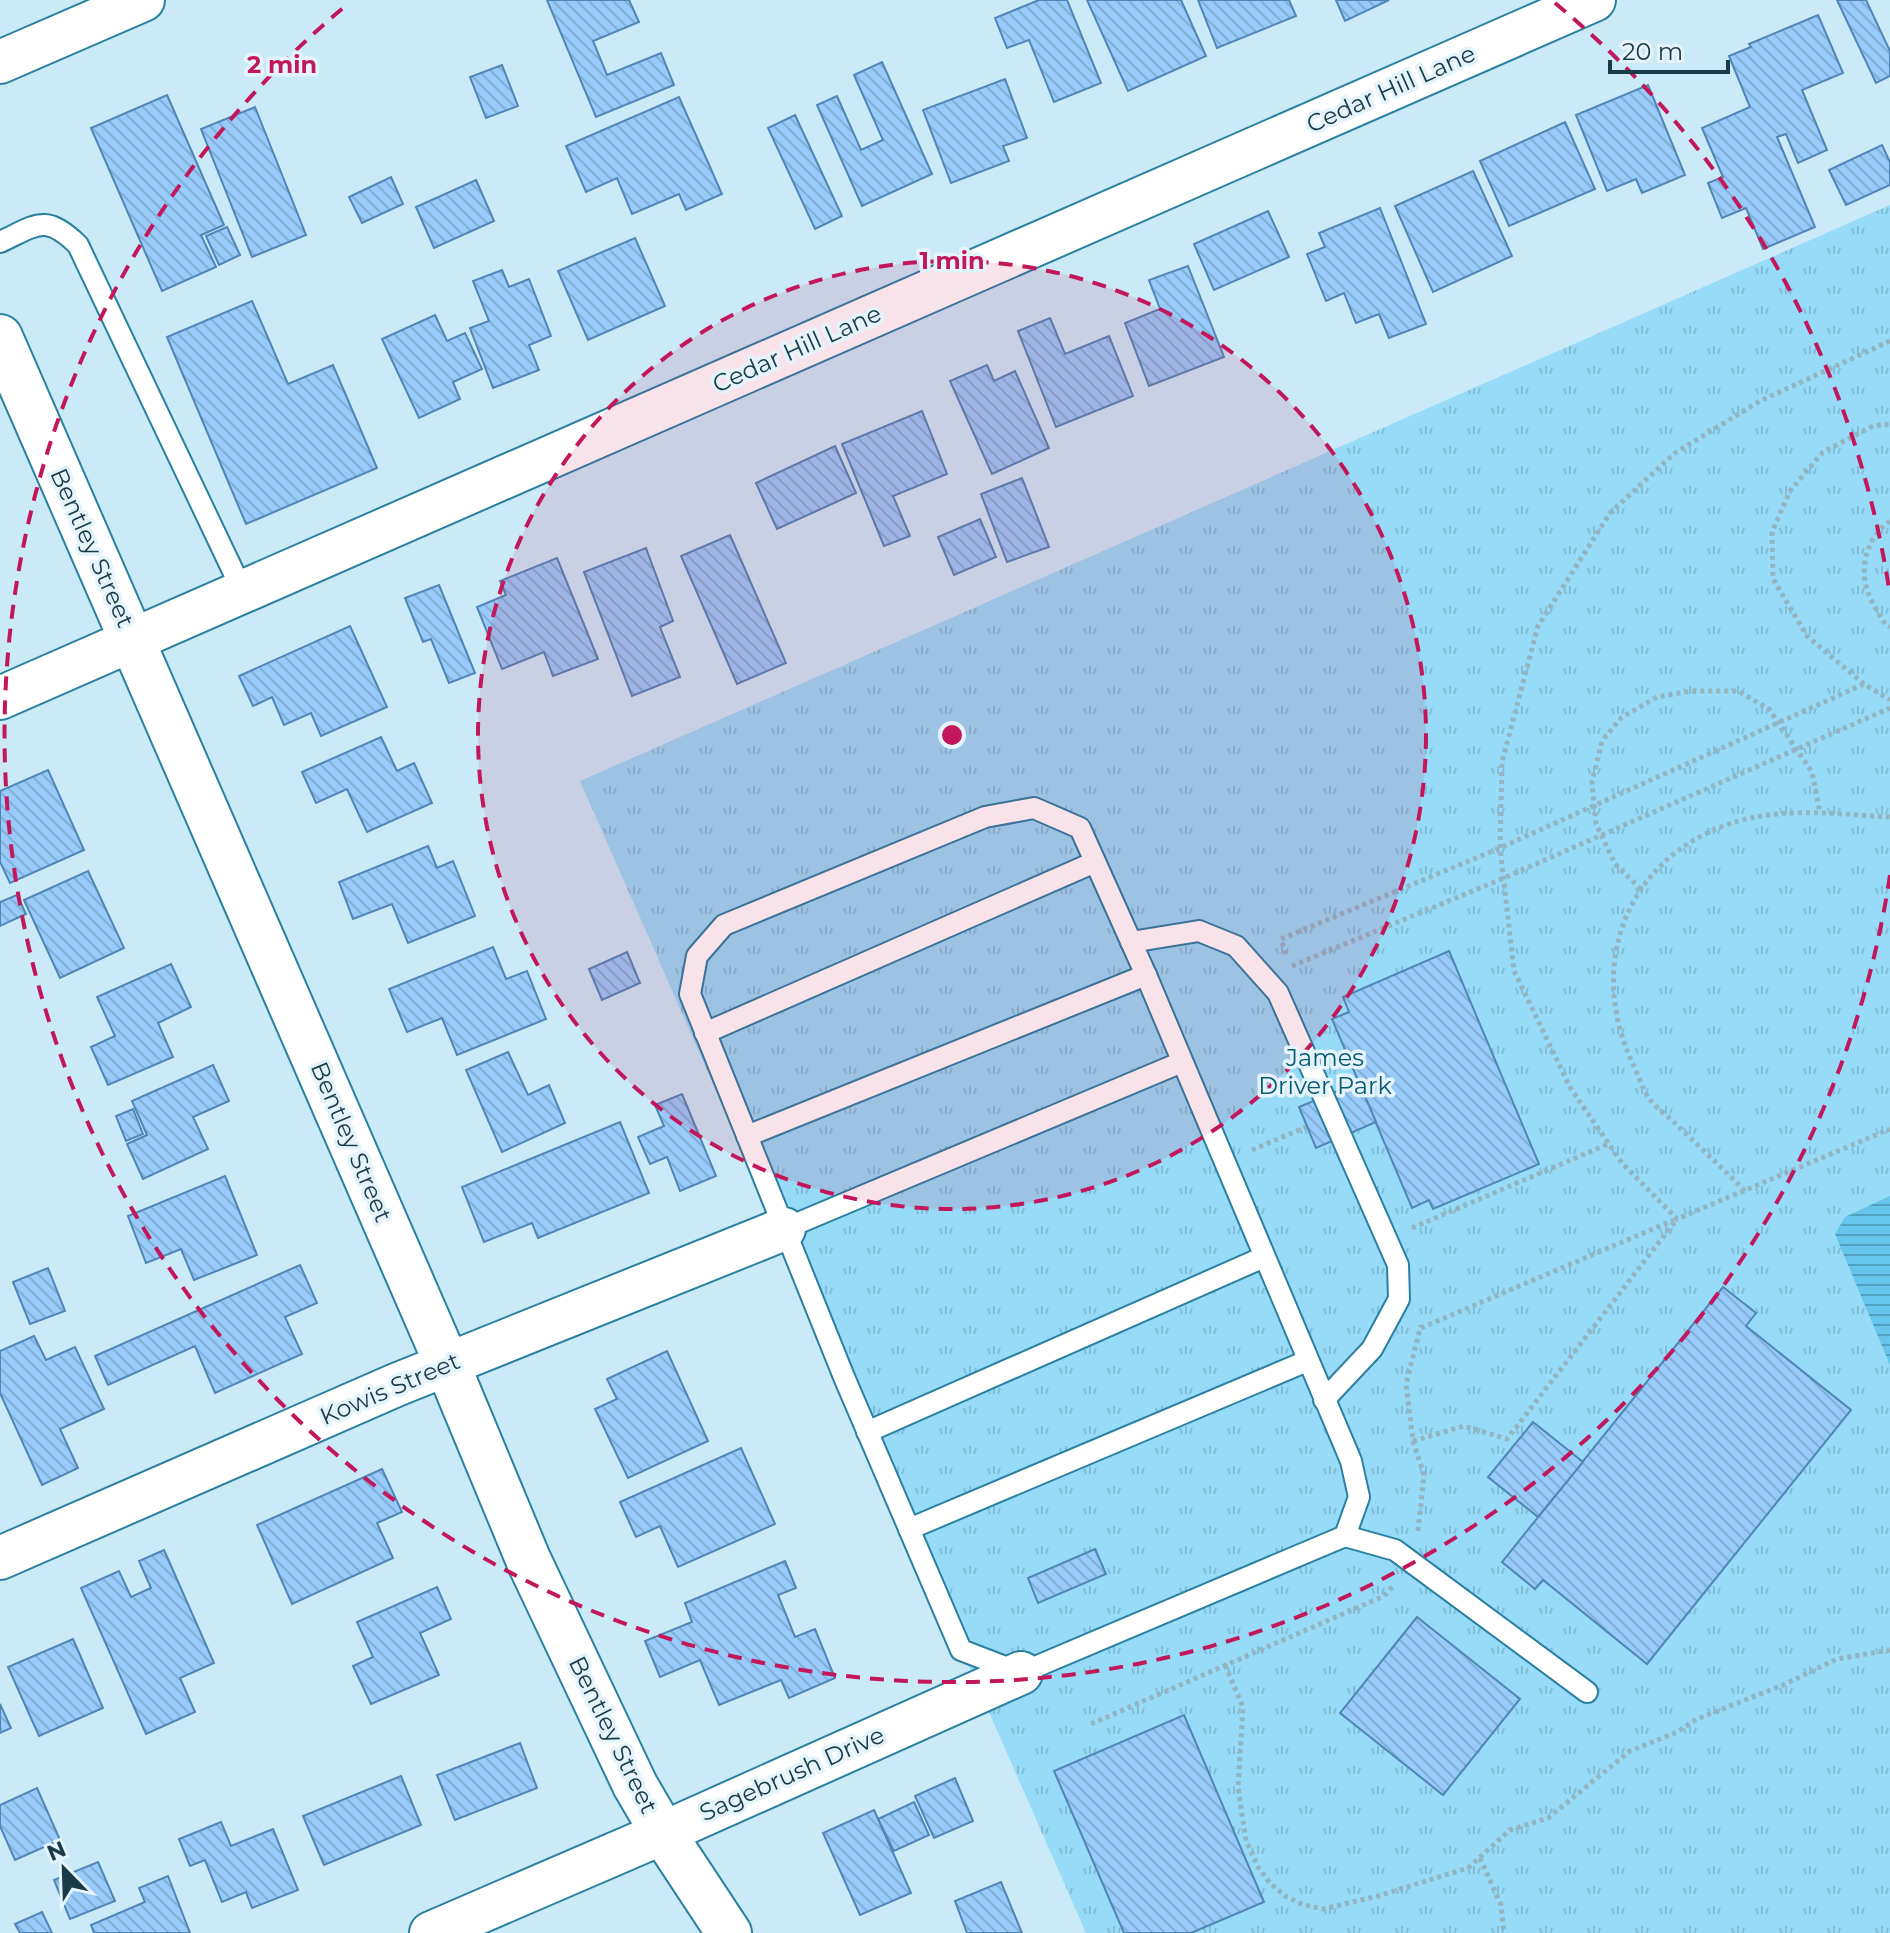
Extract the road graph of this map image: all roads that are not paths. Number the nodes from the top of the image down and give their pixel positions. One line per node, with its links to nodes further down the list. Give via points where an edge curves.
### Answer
1 (143, 0): 3 (street)
2 (1594, 0): 6 (street, Cedar Hill Lane)
3 (0, 62)
4 (0, 242): 6 (lane, via 49,224 78,245)
5 (0, 337): 7 (street, Bentley Street)
6 (243, 592): 7 (street, Cedar Hill Lane)
7 (133, 640): 8 (street, Cedar Hill Lane); 18 (street, Bentley Street)
8 (0, 698)
9 (1095, 862): 10 (lane); 12 (lane); 12 (lane, via 1080,828 1034,808 985,817 724,925 697,956 692,982 690,994)
10 (1131, 942): 11 (lane); 19 (lane, via 1199,931 1236,946 1278,993 1398,1265 1399,1299 1372,1349)
11 (1146, 975): 13 (lane); 14 (lane)
12 (705, 1033): 14 (lane)
13 (1182, 1062): 15 (lane); 16 (lane)
14 (747, 1136): 15 (lane)
15 (784, 1229): 18 (street, Kowis Street); 20 (lane)
16 (1264, 1257): 17 (lane); 20 (lane)
17 (1307, 1361): 19 (lane); 21 (lane)
18 (447, 1364): 23 (street, Kowis Street); 26 (street, Bentley Street, via 528,1559)
19 (1324, 1400): 22 (lane, via 1351,1461 1359,1497)
20 (867, 1432): 21 (lane)
21 (909, 1529): 24 (lane, via 961,1650)
22 (1345, 1536): 24 (lane); 25 (lane, via 1395,1550)
23 (0, 1558)
24 (1021, 1673): 26 (street, Sagebrush Drive)
25 (1587, 1692)
26 (663, 1833): 27 (street, Sagebrush Drive); 28 (street, Bentley Street)
27 (431, 1933)
28 (729, 1933)

